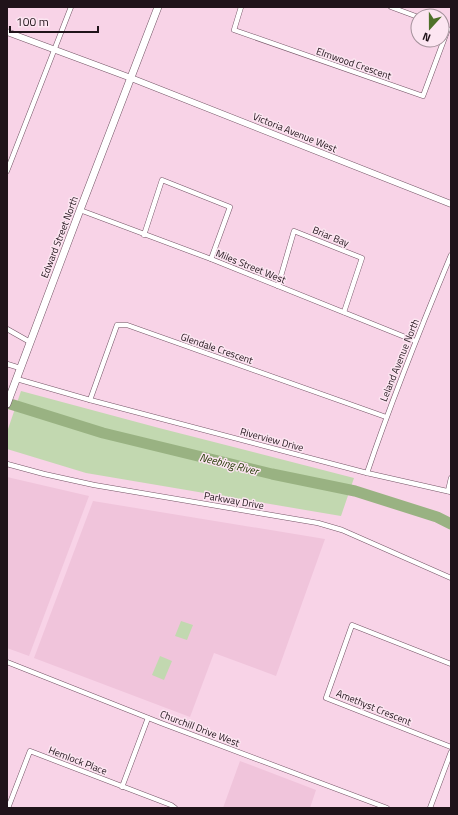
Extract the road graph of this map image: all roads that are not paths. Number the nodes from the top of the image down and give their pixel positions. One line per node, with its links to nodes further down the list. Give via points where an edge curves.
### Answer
1 (71, 7): 8 (street)
2 (158, 7): 9 (main road, Edward Street North)
3 (241, 7): 7 (street, Elmwood Crescent, via 234,30 423,96)
4 (391, 7): 5 (street)
5 (410, 14)
6 (7, 32): 8 (street, Victoria Avenue West)
7 (443, 48)
8 (55, 50): 9 (street, Victoria Avenue West); 10 (street)
9 (131, 78): 11 (street, Victoria Avenue West); 12 (main road, Edward Street North)
10 (7, 171)
11 (451, 204)
12 (80, 210): 13 (street, Miles Street West); 20 (main road, Edward Street North)
13 (144, 235): 15 (street, Miles Street West); 15 (street, via 162,180 230,207)
14 (451, 255): 19 (street, Leland Avenue North)
15 (211, 259): 16 (street, Miles Street West)
16 (278, 286): 17 (street, Miles Street West); 17 (street, Briar Bay, via 294,231 362,258)
17 (344, 312): 19 (street, Miles Street West)
18 (7, 329): 20 (street)
19 (415, 341): 26 (street, Leland Avenue North)
20 (30, 342): 22 (main road, Edward Street North)
21 (7, 364): 22 (street)
22 (20, 368): 23 (main road, Edward Street North)
23 (17, 379): 24 (street, Riverview Drive); 25 (main road, Edward Street North)
24 (90, 400): 26 (street, Glendale Crescent, via 117,325 126,325); 28 (street, Riverview Drive)
25 (7, 404)
26 (386, 417): 28 (street, Leland Avenue North)
27 (7, 464): 31 (street, Parkway Drive, via 94,485 318,523 342,530)
28 (367, 472): 30 (street, Riverview Drive)
29 (451, 478): 30 (street)
30 (449, 491)
31 (451, 578)
32 (7, 662): 34 (street, Churchill Drive West)
33 (451, 664): 35 (street, Amethyst Crescent, via 352,625 326,698)
34 (148, 718): 37 (street); 40 (street, Churchill Drive West)
35 (451, 747)
36 (451, 752): 41 (street)
37 (122, 787): 38 (street, Hemlock Place, via 30,751); 39 (street, Hemlock Place)
38 (8, 808)
39 (175, 808)
40 (387, 808)
41 (430, 808)

